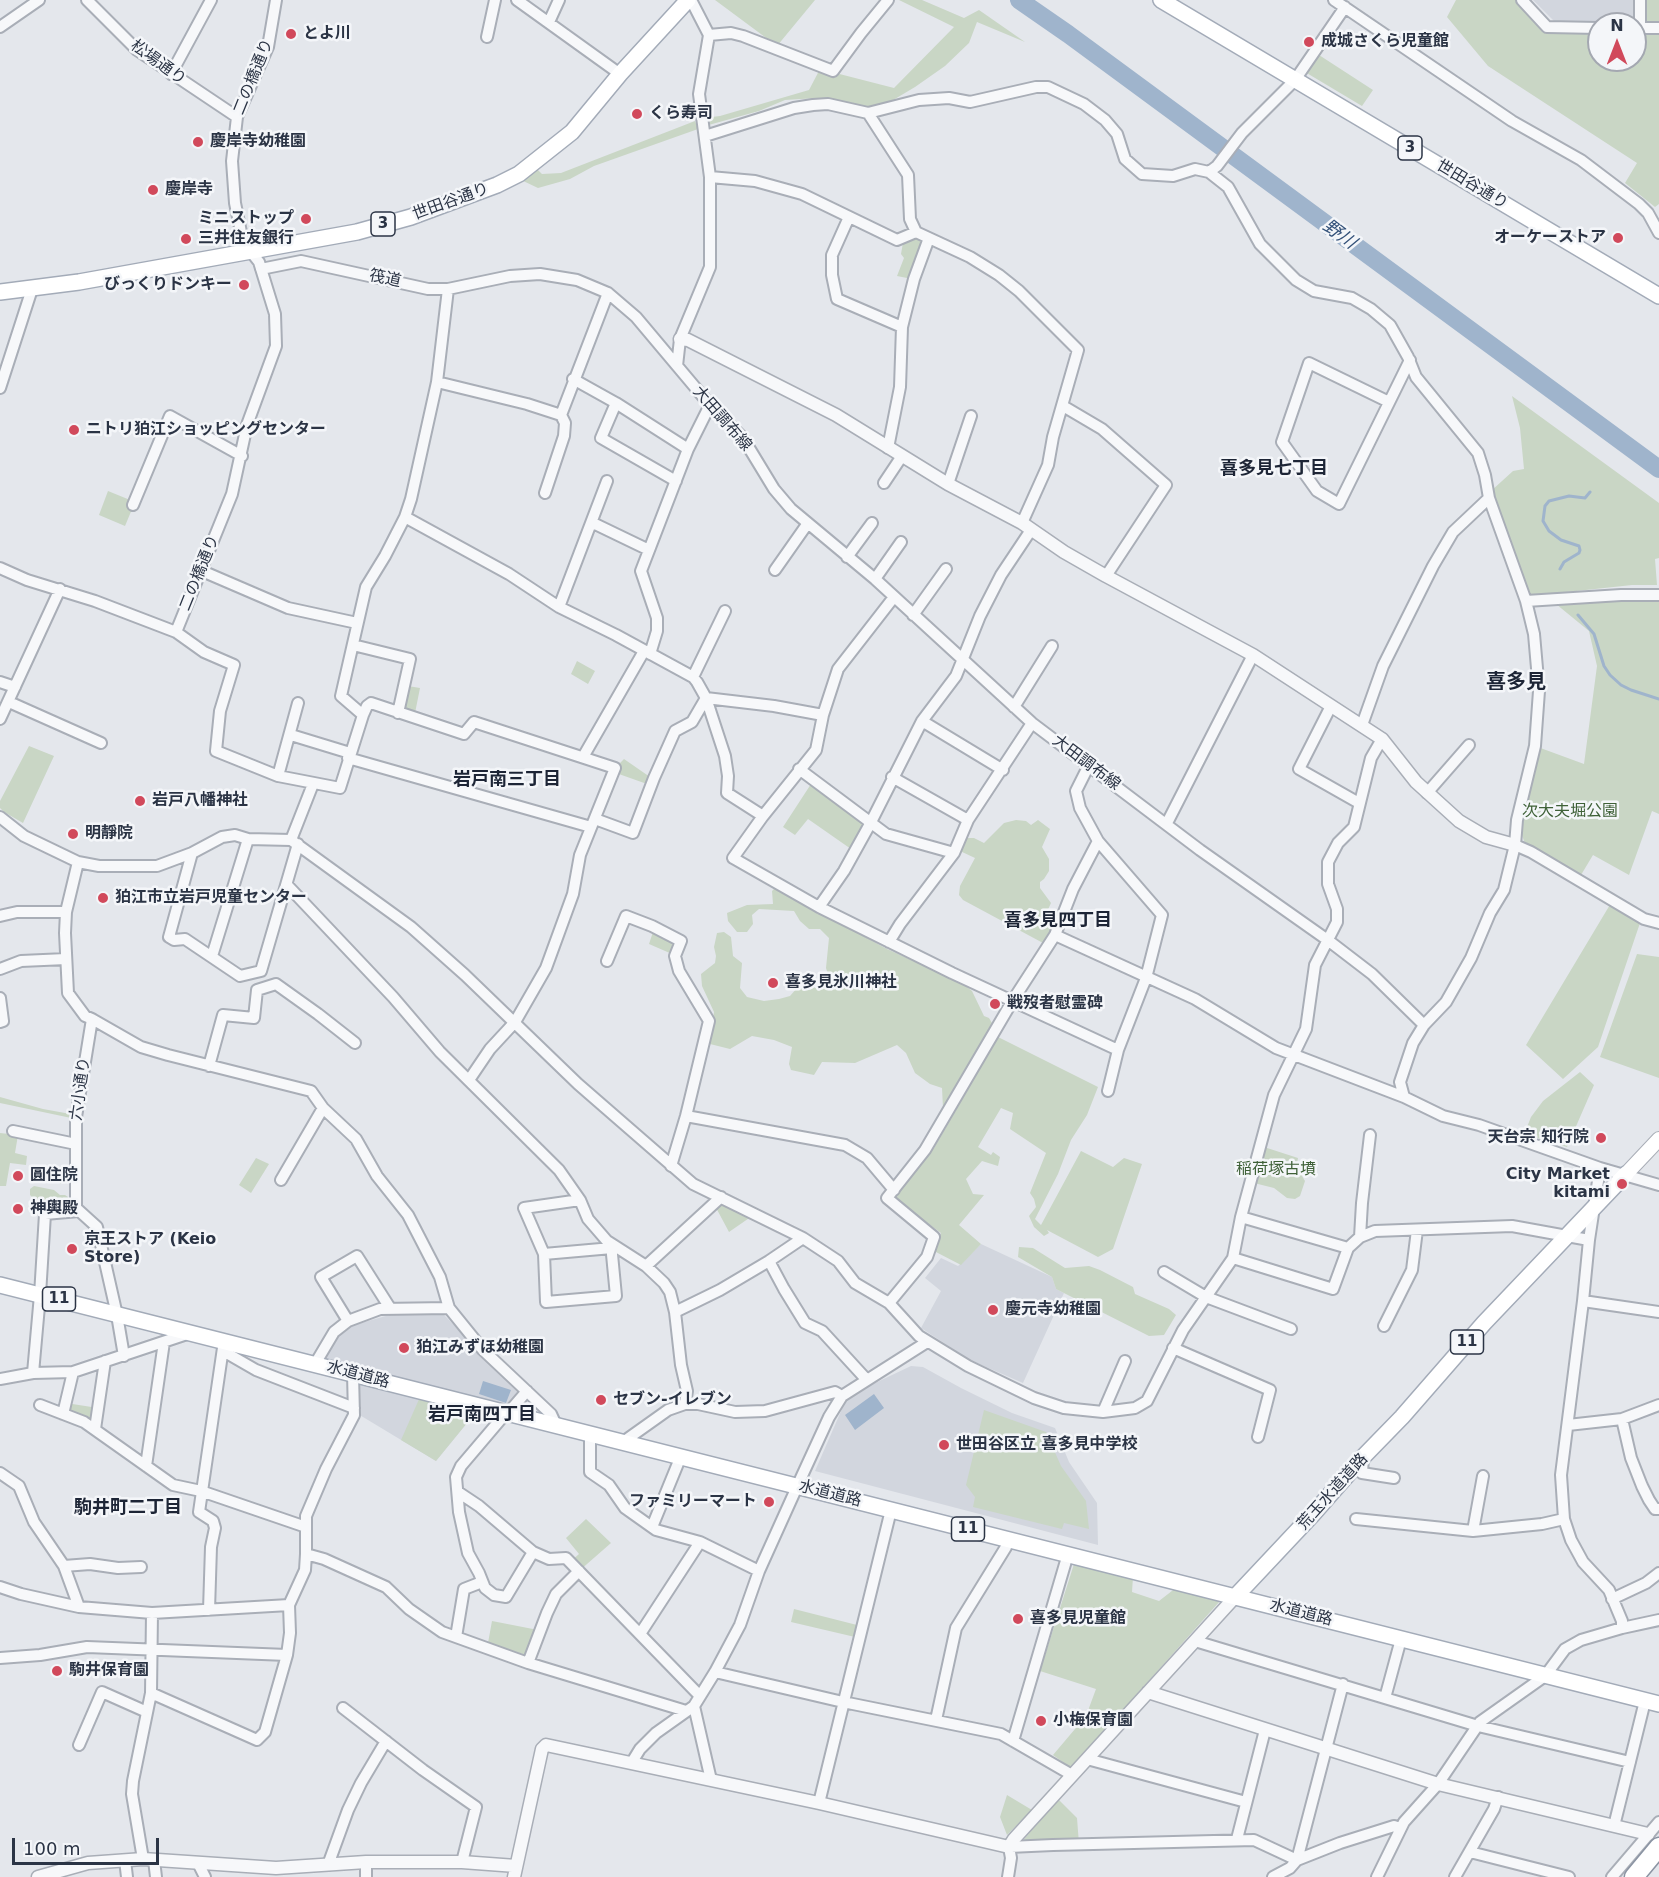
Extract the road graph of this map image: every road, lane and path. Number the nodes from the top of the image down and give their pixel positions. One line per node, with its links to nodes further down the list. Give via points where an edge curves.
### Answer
1 (39, 0): 15 (street)
2 (87, 0): 19 (street, 松場通り, via 137,50)
3 (211, 0): 19 (street)
4 (276, 0): 23 (street, 二の橋通り, via 268,47)
5 (495, 0): 18 (street)
6 (517, 0): 14 (street)
7 (559, 0): 14 (street)
8 (690, 0): 17 (street); 20 (main road, 世田谷通り / 3)
9 (888, 0): 17 (street, via 833,71 743,36)
10 (1161, 0): 21 (main road, 世田谷通り / 3)
11 (1334, 0): 13 (street)
12 (1522, 0): 16 (street, via 1547,27)
13 (1345, 7): 21 (street); 29 (street, via 1512,121 1581,160 1639,204)
14 (549, 22): 20 (street)
15 (0, 27)
16 (1587, 28)
17 (709, 35): 24 (street, via 699,94)
18 (487, 37)
19 (171, 74): 23 (street, 松場通り)
20 (620, 74): 31 (main road, 世田谷通り / 3, via 572,132 510,179 411,217 357,232)
21 (1295, 80): 25 (street, via 1239,136); 38 (main road, 世田谷通り / 3)
22 (868, 113): 24 (street, via 828,104 813,105); 25 (street, via 919,100 949,98 970,102 1048,87 1084,104 1105,120 1117,134 1125,159 1142,174 1173,176 1195,169); 28 (street, via 908,175 910,219)
23 (237, 117): 31 (street, 二の橋通り, via 232,161 235,202 243,242)
24 (705, 136): 26 (street)
25 (1213, 169): 41 (street, via 1272,258 1314,291 1352,298 1371,309 1389,325)
26 (710, 177): 27 (street, via 754,181 802,194); 40 (street, via 709,272)
27 (849, 217): 28 (street, via 897,240); 39 (street, via 832,255 837,300)
28 (916, 232): 30 (street)
29 (1659, 233)
30 (928, 238): 39 (street); 49 (street, via 999,275 1078,350)
31 (251, 252): 32 (street, 二の橋通り); 34 (main road, 世田谷通り / 3)
32 (261, 269): 35 (street, 筏道, via 301,261 428,289); 54 (street, 二の橋通り, via 275,314 276,346 247,424)
33 (510, 276): 35 (street, 筏道); 37 (street, 大田調布線, via 540,274 566,278)
34 (32, 289): 36 (main road, 世田谷通り / 3); 45 (street)
35 (448, 289): 44 (street)
36 (0, 292)
37 (608, 293): 42 (street, 大田調布線, via 636,317); 43 (street)
38 (1659, 296)
39 (902, 327): 52 (street, via 900,387)
40 (680, 339): 42 (street); 52 (street, via 804,398)
41 (1410, 360): 46 (street); 61 (street, via 1416,378 1478,453)
42 (676, 366): 48 (street, 大田調布線)
43 (573, 379): 47 (street); 50 (street)
44 (437, 382): 50 (street); 63 (street)
45 (0, 388)
46 (1389, 402): 46 (street, via 1339,504 1317,491 1282,442 1309,363)
47 (615, 403): 53 (street); 57 (street, via 602,438)
48 (710, 405): 53 (street); 65 (street, 大田調布線, via 743,438 774,489)
49 (1063, 406): 67 (street, via 1048,465); 75 (street, via 1102,429 1166,485)
50 (561, 415): 60 (street, via 566,423 564,436)
51 (971, 416): 59 (street)
52 (888, 448): 55 (street)
53 (688, 449): 57 (street)
54 (242, 456): 62 (street, via 170,416); 74 (street, 二の橋通り, via 232,494)
55 (902, 456): 58 (street); 59 (street)
56 (608, 481): 64 (street)
57 (676, 481): 69 (street)
58 (884, 483)
59 (948, 484): 67 (street)
60 (545, 493)
61 (1489, 498): 80 (street); 105 (street, via 1453,532 1433,566 1383,666)
62 (133, 505)
63 (405, 517): 81 (street, via 509,574); 84 (street, via 366,586)
64 (593, 523): 69 (street); 81 (street)
65 (808, 523): 70 (street, 大田調布線); 73 (street)
66 (872, 524): 70 (street)
67 (1026, 526): 75 (street); 90 (street)
68 (901, 542): 76 (street)
69 (649, 550): 88 (street, via 640,571 657,618 657,631)
70 (848, 557): 76 (street, 大田調布線)
71 (0, 568): 77 (street)
72 (946, 568): 83 (street)
73 (775, 570)
74 (202, 571): 84 (street, via 288,608); 85 (street, 二の橋通り)
75 (1106, 576): 89 (street)
76 (875, 579): 79 (street, 大田調布線)
77 (60, 589): 85 (street); 93 (street)
78 (1659, 595): 80 (street)
79 (894, 597): 83 (street, 大田調布線); 100 (street, via 838,669)
80 (1526, 602): 129 (street, via 1536,654 1539,716)
81 (559, 607): 88 (street)
82 (725, 611): 91 (street)
83 (913, 615): 90 (street, 大田調布線)
84 (357, 623): 86 (street)
85 (176, 632): 115 (street, 二の橋通り, via 204,652 234,665 220,711 216,751)
86 (353, 645): 99 (street, via 410,659); 101 (street, via 341,696)
87 (1052, 646): 98 (street)
88 (647, 653): 91 (street); 111 (street)
89 (1253, 655): 97 (street); 125 (street)
90 (962, 659): 98 (street, 大田調布線); 103 (street, via 957,676)
91 (693, 677): 94 (street)
92 (0, 682): 93 (street)
93 (15, 687): 95 (street)
94 (706, 698): 100 (street); 120 (street, via 725,756 727,793); 123 (street, via 692,722 675,731 633,833)
95 (9, 702): 102 (street); 108 (street)
96 (298, 703): 106 (street)
97 (1331, 706): 105 (street); 119 (street, via 1299,769)
98 (1014, 707): 104 (street, 大田調布線)
99 (398, 713): 101 (street, via 371,703); 111 (street, via 465,734 474,722)
100 (823, 714): 113 (street, via 816,750)
101 (363, 715): 110 (street)
102 (0, 719)
103 (922, 721): 114 (street); 116 (street)
104 (1032, 723): 112 (street, 大田調布線); 114 (street)
105 (1362, 725): 107 (street)
106 (291, 735): 110 (street); 115 (street)
107 (1382, 740): 118 (street); 119 (street, via 1371,758)
108 (100, 742)
109 (1469, 744): 118 (street)
110 (349, 755): 117 (street, 二の橋通り, via 340,788); 123 (street)
111 (583, 758): 123 (street, via 615,768)
112 (1089, 765): 125 (street, 大田調布線); 127 (street, via 1076,791 1080,808)
113 (799, 769): 120 (street); 124 (street)
114 (1003, 770): 122 (street)
115 (278, 776): 117 (street, 二の橋通り)
116 (892, 777): 122 (street); 124 (street)
117 (313, 784): 128 (street)
118 (1427, 793): 129 (street, via 1486,837)
119 (1359, 803): 139 (street, via 1354,827 1338,843 1328,862 1328,884 1337,909 1337,922)
120 (763, 816): 134 (street, via 733,858)
121 (0, 817): 132 (street, via 24,836)
122 (968, 820): 130 (street)
123 (593, 823): 150 (street, via 546,968)
124 (870, 824): 130 (street, via 886,834); 134 (street)
125 (1167, 824): 139 (street, 大田調布線)
126 (248, 839): 128 (street); 131 (street, via 222,837); 141 (street)
127 (1098, 841): 138 (street); 145 (street, via 1162,915)
128 (294, 842): 133 (street); 150 (street, via 411,927)
129 (1515, 845): 137 (street, via 1644,919); 151 (street, via 1504,890 1471,958 1446,1002)
130 (954, 853): 140 (street)
131 (192, 854): 132 (street, via 157,866); 141 (street, via 169,937 185,939)
132 (78, 862): 135 (street)
133 (287, 885): 141 (street, via 261,971 240,976); 156 (street)
134 (819, 907): 140 (street)
135 (66, 912): 136 (street); 142 (street)
136 (0, 916)
137 (1659, 923)
138 (1055, 935): 145 (street); 147 (street)
139 (1329, 941): 151 (street, 大田調布線, via 1372,974); 154 (street, via 1315,965 1306,1029)
140 (889, 942): 147 (street)
141 (212, 956)
142 (66, 959): 144 (street, via 21,961); 148 (street, via 68,993 85,1016)
143 (607, 961): 160 (street, via 626,916 681,941 675,956 678,971 709,1021)
144 (0, 969)
145 (1146, 978): 153 (street); 154 (street, via 1195,999)
146 (0, 998): 149 (street)
147 (1013, 1000): 153 (street); 170 (street, via 926,1150)
148 (92, 1019): 155 (street, via 141,1047); 164 (street, 六小通り, via 76,1117)
149 (0, 1022)
150 (515, 1022): 156 (street); 165 (street)
151 (1424, 1024): 158 (street, via 1400,1082)
152 (355, 1043): 155 (street, via 276,984 257,990 254,1018 223,1015)
153 (1118, 1050): 157 (street)
154 (1293, 1055): 158 (street); 175 (street, via 1274,1095)
155 (209, 1066): 159 (street, via 311,1091)
156 (469, 1080): 172 (street, via 559,1170)
157 (1108, 1091)
158 (1404, 1097): 166 (street, via 1443,1116)
159 (323, 1108): 168 (street); 194 (street, via 356,1139 377,1176 408,1215 440,1276)
160 (686, 1116): 165 (street); 170 (street, via 845,1145 867,1158)
161 (13, 1131): 164 (street)
162 (1370, 1135): 178 (street)
163 (1659, 1139): 167 (main road, 荒玉水道道路)
164 (76, 1144): 174 (street, 六小通り)
165 (671, 1166): 171 (street, via 693,1184)
166 (1600, 1168): 167 (street); 173 (street)
167 (1626, 1174): 169 (street); 173 (main road, 荒玉水道道路 / 11)
168 (281, 1180)
169 (1659, 1185)
170 (894, 1190): 192 (street, via 887,1198 934,1237 927,1257)
171 (721, 1197): 179 (street); 186 (street)
172 (580, 1200): 181 (street, via 588,1220); 183 (street, via 524,1208)
173 (1594, 1207): 177 (main road, 荒玉水道道路 / 11); 180 (street)
174 (79, 1211): 189 (street, via 45,1214); 197 (street, via 97,1227)
175 (1241, 1217): 182 (street); 184 (street)
176 (1416, 1230): 177 (street, via 1512,1226); 178 (street, via 1374,1231); 199 (street, via 1412,1270)
177 (1568, 1235): 180 (street); 232 (main road, 荒玉水道道路 / 11)
178 (1360, 1237): 182 (street)
179 (803, 1238): 185 (street); 192 (street, via 838,1261 855,1283)
180 (1589, 1240): 191 (street)
181 (611, 1246): 183 (street); 183 (street, via 616,1296 546,1302); 186 (street)
182 (1348, 1248): 184 (street, via 1333,1289)
183 (544, 1254)
184 (1233, 1258): 190 (street)
185 (769, 1262): 195 (street); 214 (street, via 805,1323 822,1331)
186 (646, 1266): 195 (street, via 670,1292)
187 (1164, 1272): 190 (street)
188 (0, 1285): 189 (main road, 水道道路 / 11)
189 (40, 1294): 197 (main road, 水道道路 / 11); 211 (street)
190 (1206, 1297): 200 (street); 205 (street)
191 (1583, 1301): 196 (street); 226 (street)
192 (889, 1303): 203 (street)
193 (390, 1308): 194 (street); 198 (street); 198 (street, via 357,1256 321,1277)
194 (449, 1308): 215 (street, via 483,1350)
195 (675, 1312): 217 (street, via 687,1391)
196 (1659, 1312)
197 (117, 1315): 201 (main road, 水道道路 / 11); 206 (street)
198 (348, 1321): 209 (street, via 334,1332)
199 (1384, 1326)
200 (1291, 1329)
201 (190, 1333): 202 (street); 204 (main road, 水道道路 / 11)
202 (164, 1342): 206 (street); 233 (street)
203 (927, 1342): 214 (street); 221 (street, via 1034,1398 1064,1408)
204 (223, 1346): 209 (main road, 水道道路 / 11); 220 (street, via 256,1370); 238 (street)
205 (1173, 1348): 221 (street, via 1147,1401 1136,1408); 229 (street, via 1270,1390)
206 (124, 1356): 207 (street)
207 (105, 1361): 210 (street); 227 (street)
208 (1125, 1361): 221 (street)
209 (315, 1364): 212 (main road, 水道道路 / 11)
210 (73, 1372): 211 (street); 223 (street)
211 (33, 1373): 213 (street)
212 (353, 1374): 220 (street); 222 (main road, 水道道路 / 11)
213 (0, 1379)
214 (866, 1379): 216 (street)
215 (527, 1391): 222 (street); 225 (street, via 551,1414)
216 (842, 1396): 217 (street, via 835,1392 765,1411 735,1412); 237 (street)
217 (685, 1404): 230 (street, via 668,1410)
218 (1659, 1405): 224 (street)
219 (40, 1406): 223 (street)
220 (354, 1408): 244 (street, via 306,1516)
221 (1103, 1412)
222 (507, 1413): 225 (main road, 水道道路 / 11); 239 (street, via 461,1466 456,1477)
223 (63, 1414): 227 (street)
224 (1622, 1419): 226 (street); 240 (street, via 1642,1486 1655,1509)
225 (556, 1425): 228 (main road, 水道道路 / 11)
226 (1568, 1425): 243 (street, via 1561,1475)
227 (95, 1429): 233 (street)
228 (590, 1433): 230 (main road, 水道道路 / 11); 245 (street, via 590,1472 609,1485 625,1508)
229 (1258, 1437)
230 (623, 1442): 231 (main road, 水道道路 / 11)
231 (681, 1456): 237 (main road, 水道道路 / 11); 245 (street)
232 (1363, 1457): 236 (street, via 1362,1473); 259 (main road, 荒玉水道道路 / 11)
233 (146, 1466): 238 (street, via 173,1485)
234 (0, 1473): 252 (street, via 19,1486 34,1522)
235 (1483, 1476): 246 (street)
236 (1394, 1478)
237 (797, 1486): 241 (main road, 水道道路 / 11); 255 (street)
238 (201, 1491): 244 (street); 263 (street, via 199,1512 213,1521 215,1528)
239 (458, 1492): 249 (street); 257 (street, via 468,1553)
240 (1659, 1509)
241 (891, 1510): 247 (main road, 水道道路 / 11); 282 (street)
242 (1356, 1519): 246 (street)
243 (1564, 1519): 246 (street); 260 (street, via 1583,1562 1609,1590)
244 (306, 1527): 250 (street)
245 (652, 1527): 248 (street)
246 (1473, 1531)
247 (1008, 1539): 251 (main road, 水道道路 / 11); 287 (street, via 956,1628)
248 (700, 1542): 255 (street); 267 (street)
249 (533, 1552): 254 (street, via 549,1559 566,1558); 257 (street, via 506,1597 494,1595)
250 (306, 1554): 261 (street, via 305,1570); 268 (street, via 386,1587 423,1620)
251 (1068, 1554): 259 (main road, 水道道路 / 11); 291 (street)
252 (64, 1566): 253 (street); 262 (street)
253 (141, 1567)
254 (579, 1571): 267 (street); 274 (street, via 556,1594)
255 (759, 1571): 275 (street, via 740,1625)
256 (1659, 1573): 260 (street)
257 (482, 1582): 268 (street, via 464,1589)
258 (0, 1587): 262 (street)
259 (1235, 1596): 269 (main road, 水道道路 / 11); 270 (street, 荒玉水道道路 / 11)
260 (1612, 1599): 266 (street)
261 (289, 1605): 263 (street); 272 (street)
262 (79, 1607): 264 (street)
263 (209, 1610): 264 (street)
264 (152, 1612): 271 (street)
265 (1659, 1620): 266 (street)
266 (1622, 1628): 276 (street, via 1565,1649)
267 (640, 1634): 280 (street)
268 (456, 1637): 274 (street)
269 (1401, 1639): 276 (main road, 水道道路 / 11); 281 (street)
270 (1195, 1641): 277 (street); 278 (street, 荒玉水道道路 / 11)
271 (151, 1650): 272 (street); 273 (street, via 87,1647); 279 (street)
272 (287, 1655): 279 (street, via 265,1732 257,1740)
273 (0, 1658)
274 (528, 1663): 285 (street)
275 (715, 1672): 280 (street); 282 (street)
276 (1545, 1676): 283 (main road, 水道道路 / 11); 288 (street)
277 (1342, 1684): 281 (street); 293 (street)
278 (1148, 1692): 289 (street); 294 (street, 荒玉水道道路 / 11)
279 (151, 1693): 286 (street)
280 (700, 1696): 285 (street)
281 (1385, 1698): 288 (street)
282 (843, 1702): 287 (street); 302 (street)
283 (1652, 1702): 296 (street)
284 (343, 1708): 290 (street)
285 (690, 1709): 295 (street, via 656,1733); 298 (street)
286 (147, 1712): 292 (street, via 102,1692); 311 (street, via 132,1794)
287 (936, 1720): 291 (street, via 1001,1734)
288 (1478, 1726): 296 (street); 299 (street)
289 (1265, 1730): 293 (street); 301 (street)
290 (386, 1741): 314 (street, via 476,1807); 316 (street, via 348,1810)
291 (1013, 1741): 297 (street)
292 (79, 1745)
293 (1325, 1748): 299 (street); 312 (street)
294 (1087, 1759): 297 (street, 荒玉水道道路 / 11); 301 (street)
295 (632, 1762): 298 (street); 317 (street, via 546,1745)
296 (1630, 1762): 304 (street)
297 (1072, 1775): 308 (street, 荒玉水道道路 / 11)
298 (711, 1780): 302 (street)
299 (1438, 1784): 300 (street); 305 (street)
300 (1498, 1797): 304 (street); 309 (street)
301 (1246, 1802): 306 (street)
302 (819, 1803): 308 (street)
303 (1659, 1822): 307 (street)
304 (1614, 1826): 307 (street)
305 (1400, 1828): 312 (street, via 1369,1833); 325 (street)
306 (1237, 1839): 308 (street); 312 (street, via 1254,1840)
307 (1655, 1842): 328 (street); 329 (highway)
308 (1010, 1847): 323 (street)
309 (1470, 1852): 326 (street); 327 (street)
310 (125, 1860): 311 (street); 318 (street, via 88,1863); 319 (street)
311 (148, 1860): 315 (street); 320 (street)
312 (1298, 1860): 324 (street)
313 (366, 1862): 314 (street); 316 (street); 322 (street)
314 (462, 1862): 317 (street)
315 (198, 1863): 316 (street, via 276,1869); 321 (street)
316 (328, 1865)
317 (515, 1872)
318 (38, 1877)
319 (127, 1877)
320 (156, 1877)
321 (205, 1877)
322 (366, 1877)
323 (1008, 1877)
324 (1273, 1877)
325 (1377, 1877)
326 (1455, 1877)
327 (1569, 1877)
328 (1612, 1877)
329 (1634, 1877)

